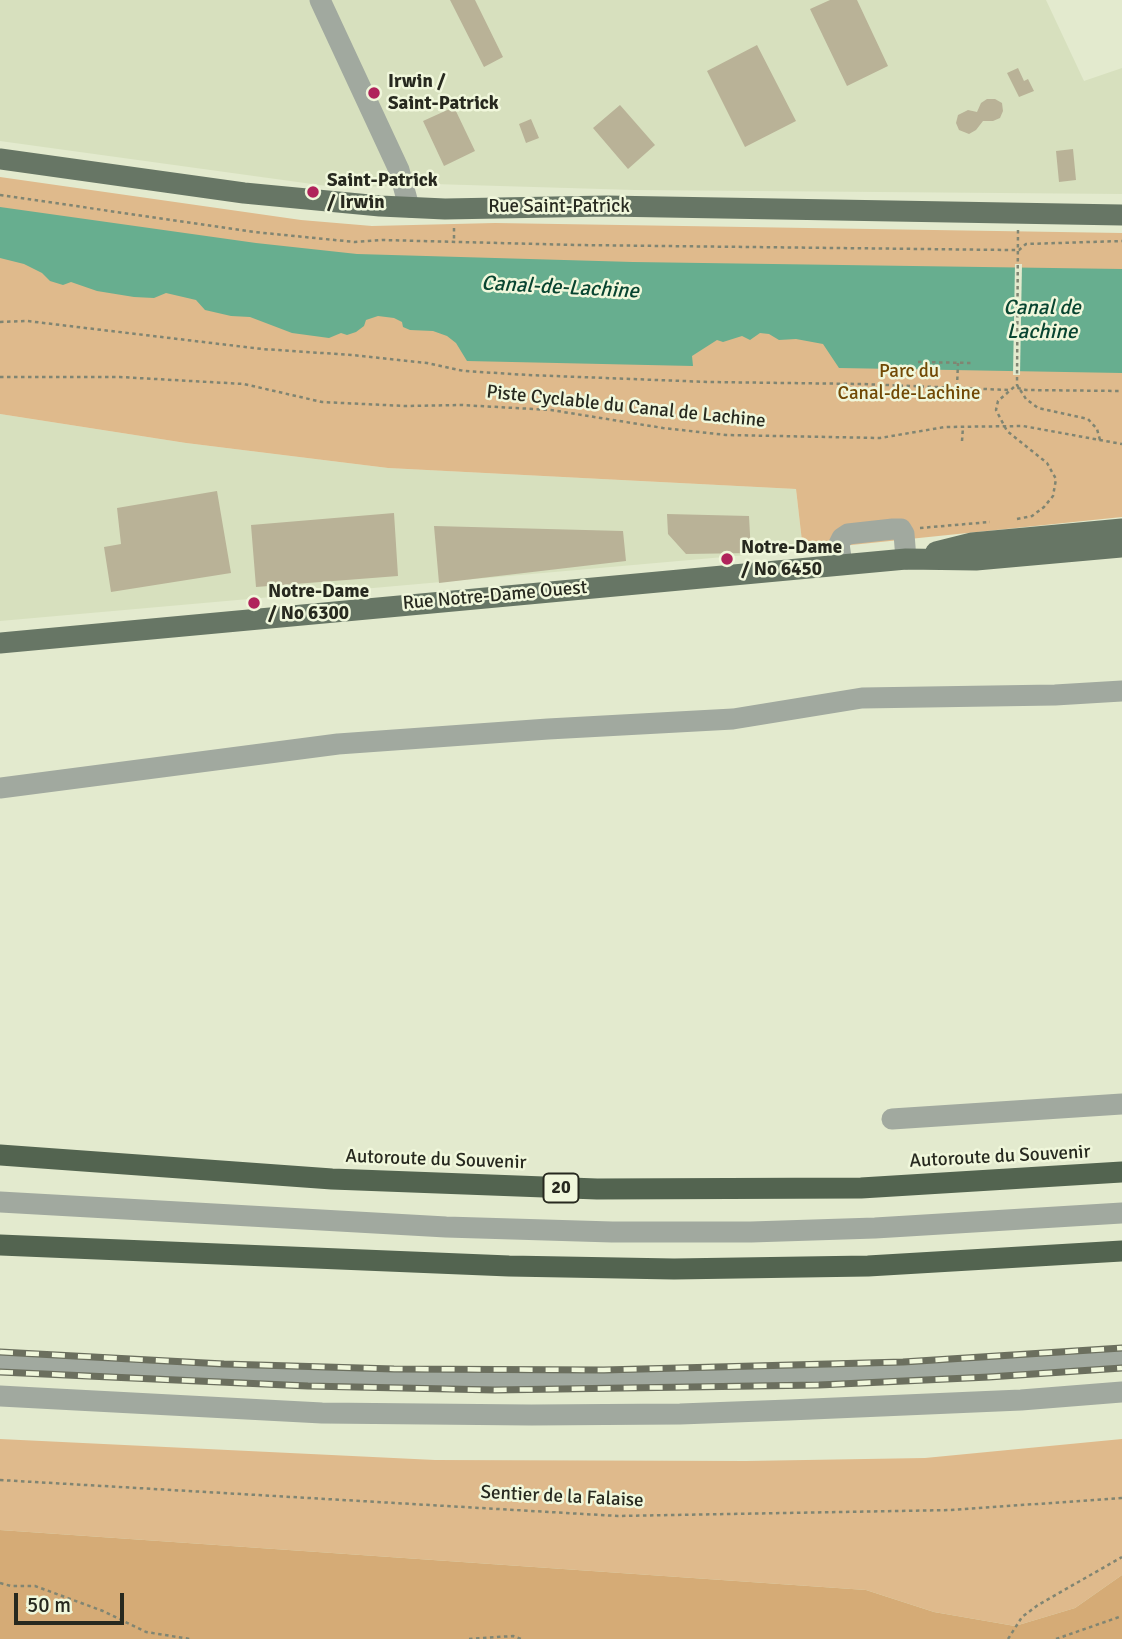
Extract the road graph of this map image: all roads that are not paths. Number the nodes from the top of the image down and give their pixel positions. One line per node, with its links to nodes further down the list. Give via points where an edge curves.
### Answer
1 (320, 0): 3 (street, via 399,170)
2 (0, 159): 3 (main road, Rue Saint-Patrick, via 272,197)
3 (409, 207): 4 (main road, Rue Saint-Patrick)
4 (1122, 215)
5 (1122, 529): 7 (main road, Rue Notre-Dame Ouest, via 972,543)
6 (1122, 547): 7 (main road, Rue Notre-Dame Ouest, via 976,561)
7 (906, 559): 8 (main road, Rue Notre-Dame Ouest); 8 (street, via 904,534 893,529 842,538)
8 (842, 565): 9 (main road, Rue Notre-Dame Ouest)
9 (0, 643)
10 (1122, 691): 11 (street, via 862,698 733,719 338,744)
11 (0, 788)
12 (1122, 1104): 13 (street)
13 (892, 1119)
14 (0, 1155): 15 (highway, Autoroute du Souvenir / 20, via 332,1179 597,1189 861,1188)
15 (1122, 1172)
16 (0, 1202): 17 (street, via 612,1232 862,1228)
17 (1122, 1213)
18 (0, 1245): 19 (highway, via 674,1269 868,1266)
19 (1122, 1251)
20 (1122, 1358): 21 (street, via 875,1373 595,1381 285,1376)
21 (0, 1363)
22 (1122, 1392): 23 (street, via 748,1412 496,1415 322,1413)
23 (0, 1396)

